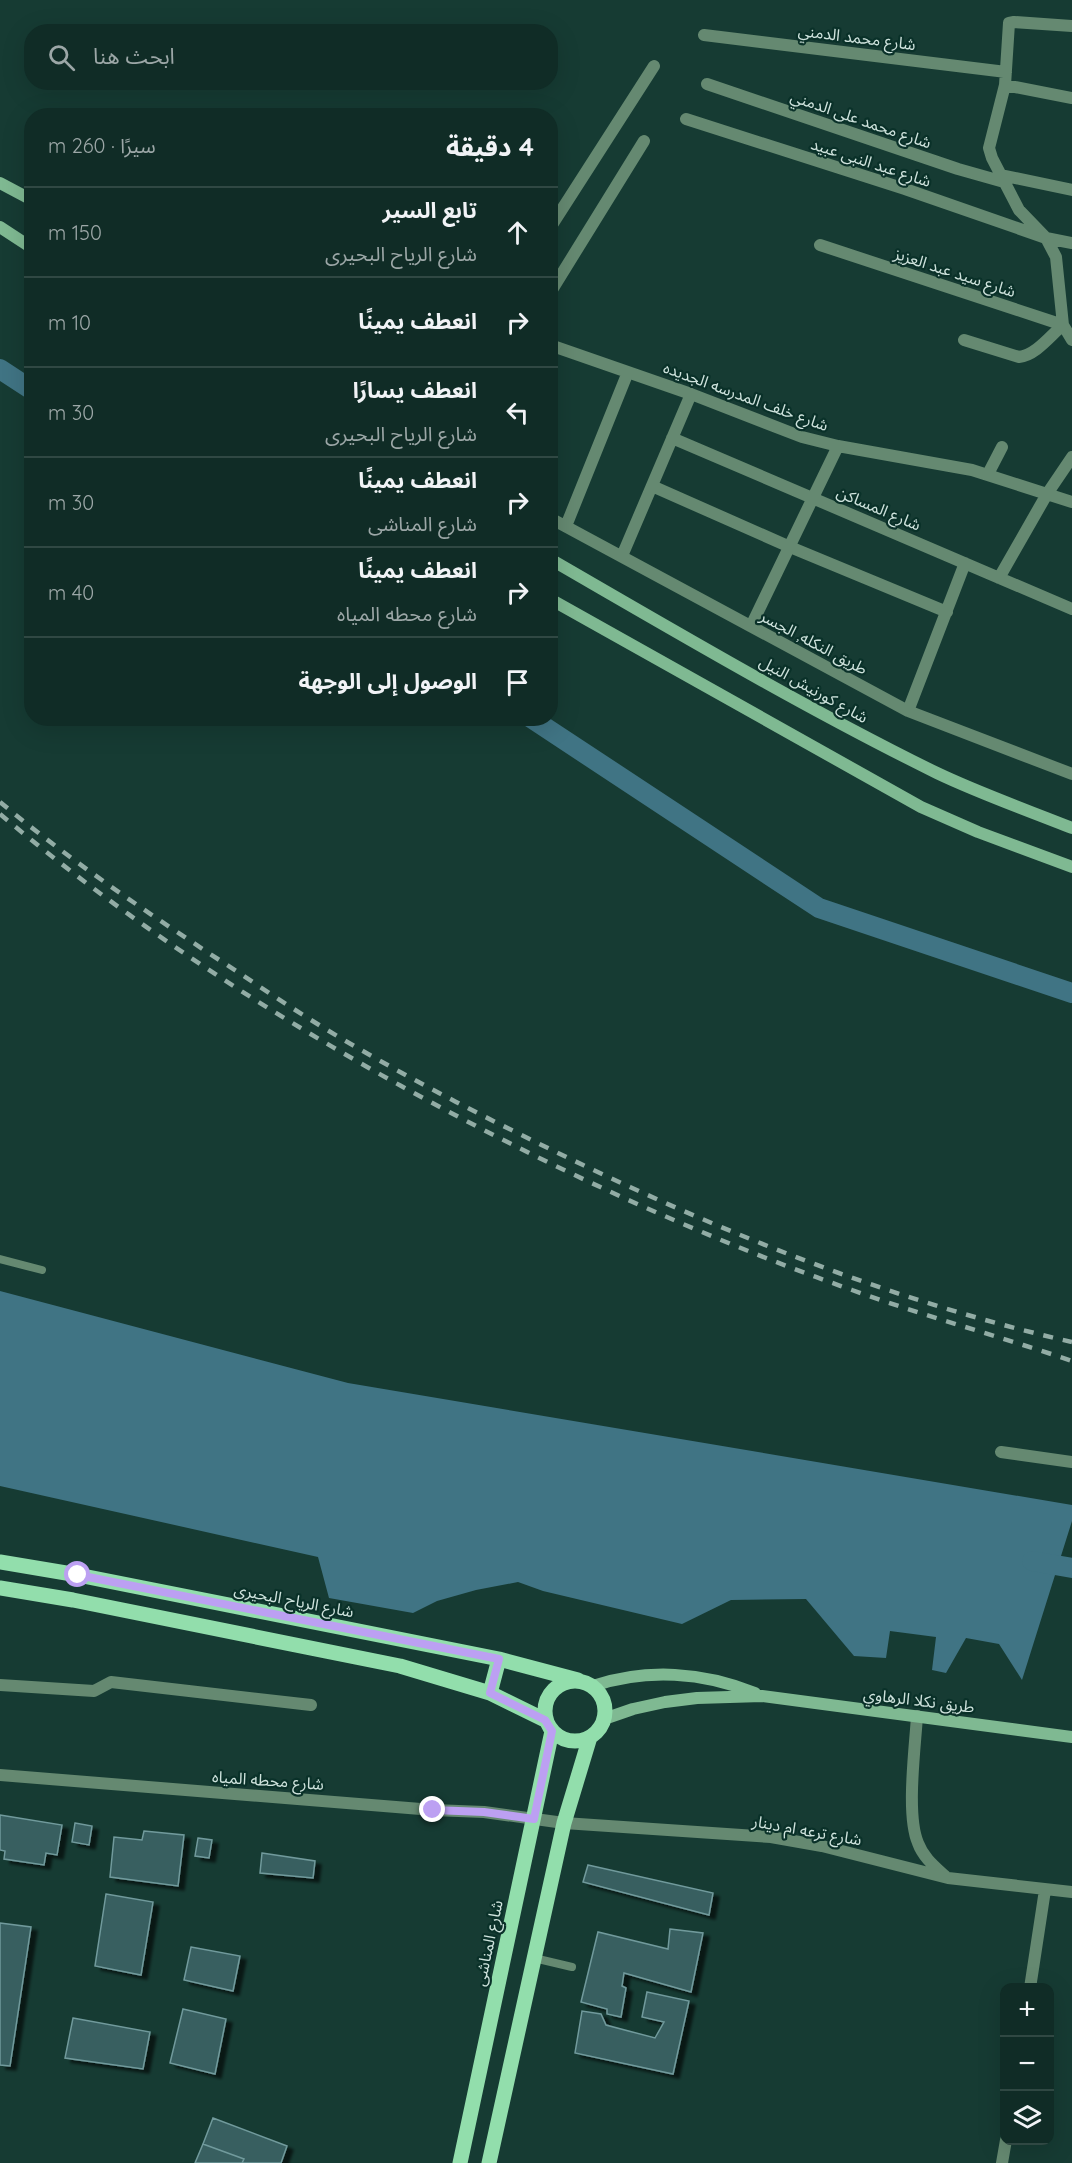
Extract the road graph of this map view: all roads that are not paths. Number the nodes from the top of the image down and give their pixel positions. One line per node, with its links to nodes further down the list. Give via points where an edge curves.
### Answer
1 (1072, 26): 4 (street, via 1011,22)
2 (704, 35): 4 (street, شارع محمد الدمني)
3 (654, 66): 14 (street)
4 (1006, 72): 6 (street)
5 (707, 84): 10 (street, شارع محمد على الدمني, via 958,169)
6 (1005, 85): 7 (street); 10 (street, via 989,148)
7 (1072, 98)
8 (686, 119): 16 (street, شارع عبد النبى عبيد)
9 (644, 141): 20 (street)
10 (1003, 179): 12 (street, شارع محمد على الدمني); 16 (street, via 1019,210)
11 (0, 183): 13 (main road)
12 (1072, 190)
13 (24, 196)
14 (558, 216)
15 (0, 227): 17 (main road)
16 (1046, 238): 18 (street, شارع عبد النبى عبيد); 21 (street, via 1056,257)
17 (24, 243)
18 (1072, 243)
19 (820, 245): 21 (street, شارع سيد عبد العزيز)
20 (558, 279)
21 (1063, 325): 22 (street, via 1033,352 1019,357); 23 (street)
22 (964, 340)
23 (1072, 340)
24 (558, 348): 25 (street, شارع خلف المدرسه الجديده)
25 (628, 372): 26 (street, شارع خلف المدرسه الجديده); 37 (street)
26 (691, 394): 27 (street); 28 (street, شارع خلف المدرسه الجديده)
27 (672, 438): 32 (street); 34 (street, شارع المساكن)
28 (838, 447): 31 (street, شارع خلف المدرسه الجديده); 34 (street)
29 (1002, 447): 31 (street)
30 (1072, 457): 33 (street)
31 (988, 474): 33 (street, شارع خلف المدرسه الجديده)
32 (652, 486): 38 (street); 39 (street)
33 (1047, 494): 35 (street, شارع خلف المدرسه الجديده); 42 (street)
34 (812, 498): 38 (street); 40 (street, شارع المساكن)
35 (1072, 502)
36 (558, 522): 37 (street, طريق النكله, الجسر)
37 (566, 526): 39 (street, طريق النكله, الجسر)
38 (790, 547): 45 (street); 46 (street)
39 (622, 556): 46 (street, طريق النكله, الجسر)
40 (965, 563): 42 (street, شارع المساكن); 45 (street)
41 (558, 564): 49 (main road, شارع كورنيش النيل, via 886,747 994,798)
42 (999, 578): 44 (street, شارع المساكن)
43 (558, 603): 50 (main road, via 921,807)
44 (1072, 609)
45 (947, 612): 47 (street)
46 (751, 626): 47 (street, طريق النكله, الجسر)
47 (908, 711): 48 (street, طريق النكله, الجسر)
48 (1072, 774)
49 (1072, 828)
50 (1072, 867)
51 (0, 1259): 52 (lane)
52 (42, 1270)
53 (1000, 1452): 54 (street)
54 (1072, 1462)
55 (0, 1562): 57 (main road, شارع الرياح البحيرى)
56 (0, 1588): 60 (main road, via 400,1666)
57 (499, 1659): 58 (main road, شارع الرياح البحيرى); 60 (main road)
58 (586, 1683): 61 (main road, طريق نكلا الرهاوي, via 665,1674 715,1680); 64 (main road, via 604,1701); 65 (main road, via 566,1681 556,1687 544,1707)
59 (0, 1684): 62 (street, via 94,1691 111,1682)
60 (490, 1693): 65 (main road)
61 (762, 1696): 63 (main road, طريق نكلا الرهاوي); 64 (main road, طريق نكلا الرهاوي, via 665,1702)
62 (311, 1705)
63 (917, 1716): 67 (main road, طريق نكلا الرهاوي); 71 (street, via 912,1824 918,1844 930,1862)
64 (604, 1719): 66 (main road)
65 (548, 1725): 66 (main road, via 570,1741); 69 (main road, شارع المناشى)
66 (590, 1737): 70 (main road)
67 (1072, 1737)
68 (0, 1775): 69 (street, شارع محطه المياه)
69 (534, 1819): 70 (street, شارع ترعه ام دينار); 78 (main road, شارع المناشى)
70 (564, 1823): 71 (street, شارع ترعه ام دينار, via 771,1837); 74 (main road)
71 (948, 1878): 72 (street, شارع ترعه ام دينار)
72 (1045, 1890): 73 (street, شارع ترعه ام دينار); 76 (street)
73 (1072, 1892)
74 (534, 1958): 75 (lane); 79 (main road)
75 (572, 1966)
76 (1031, 1983)
77 (1005, 2145): 80 (street)
78 (460, 2163)
79 (489, 2163)
80 (1002, 2163)

